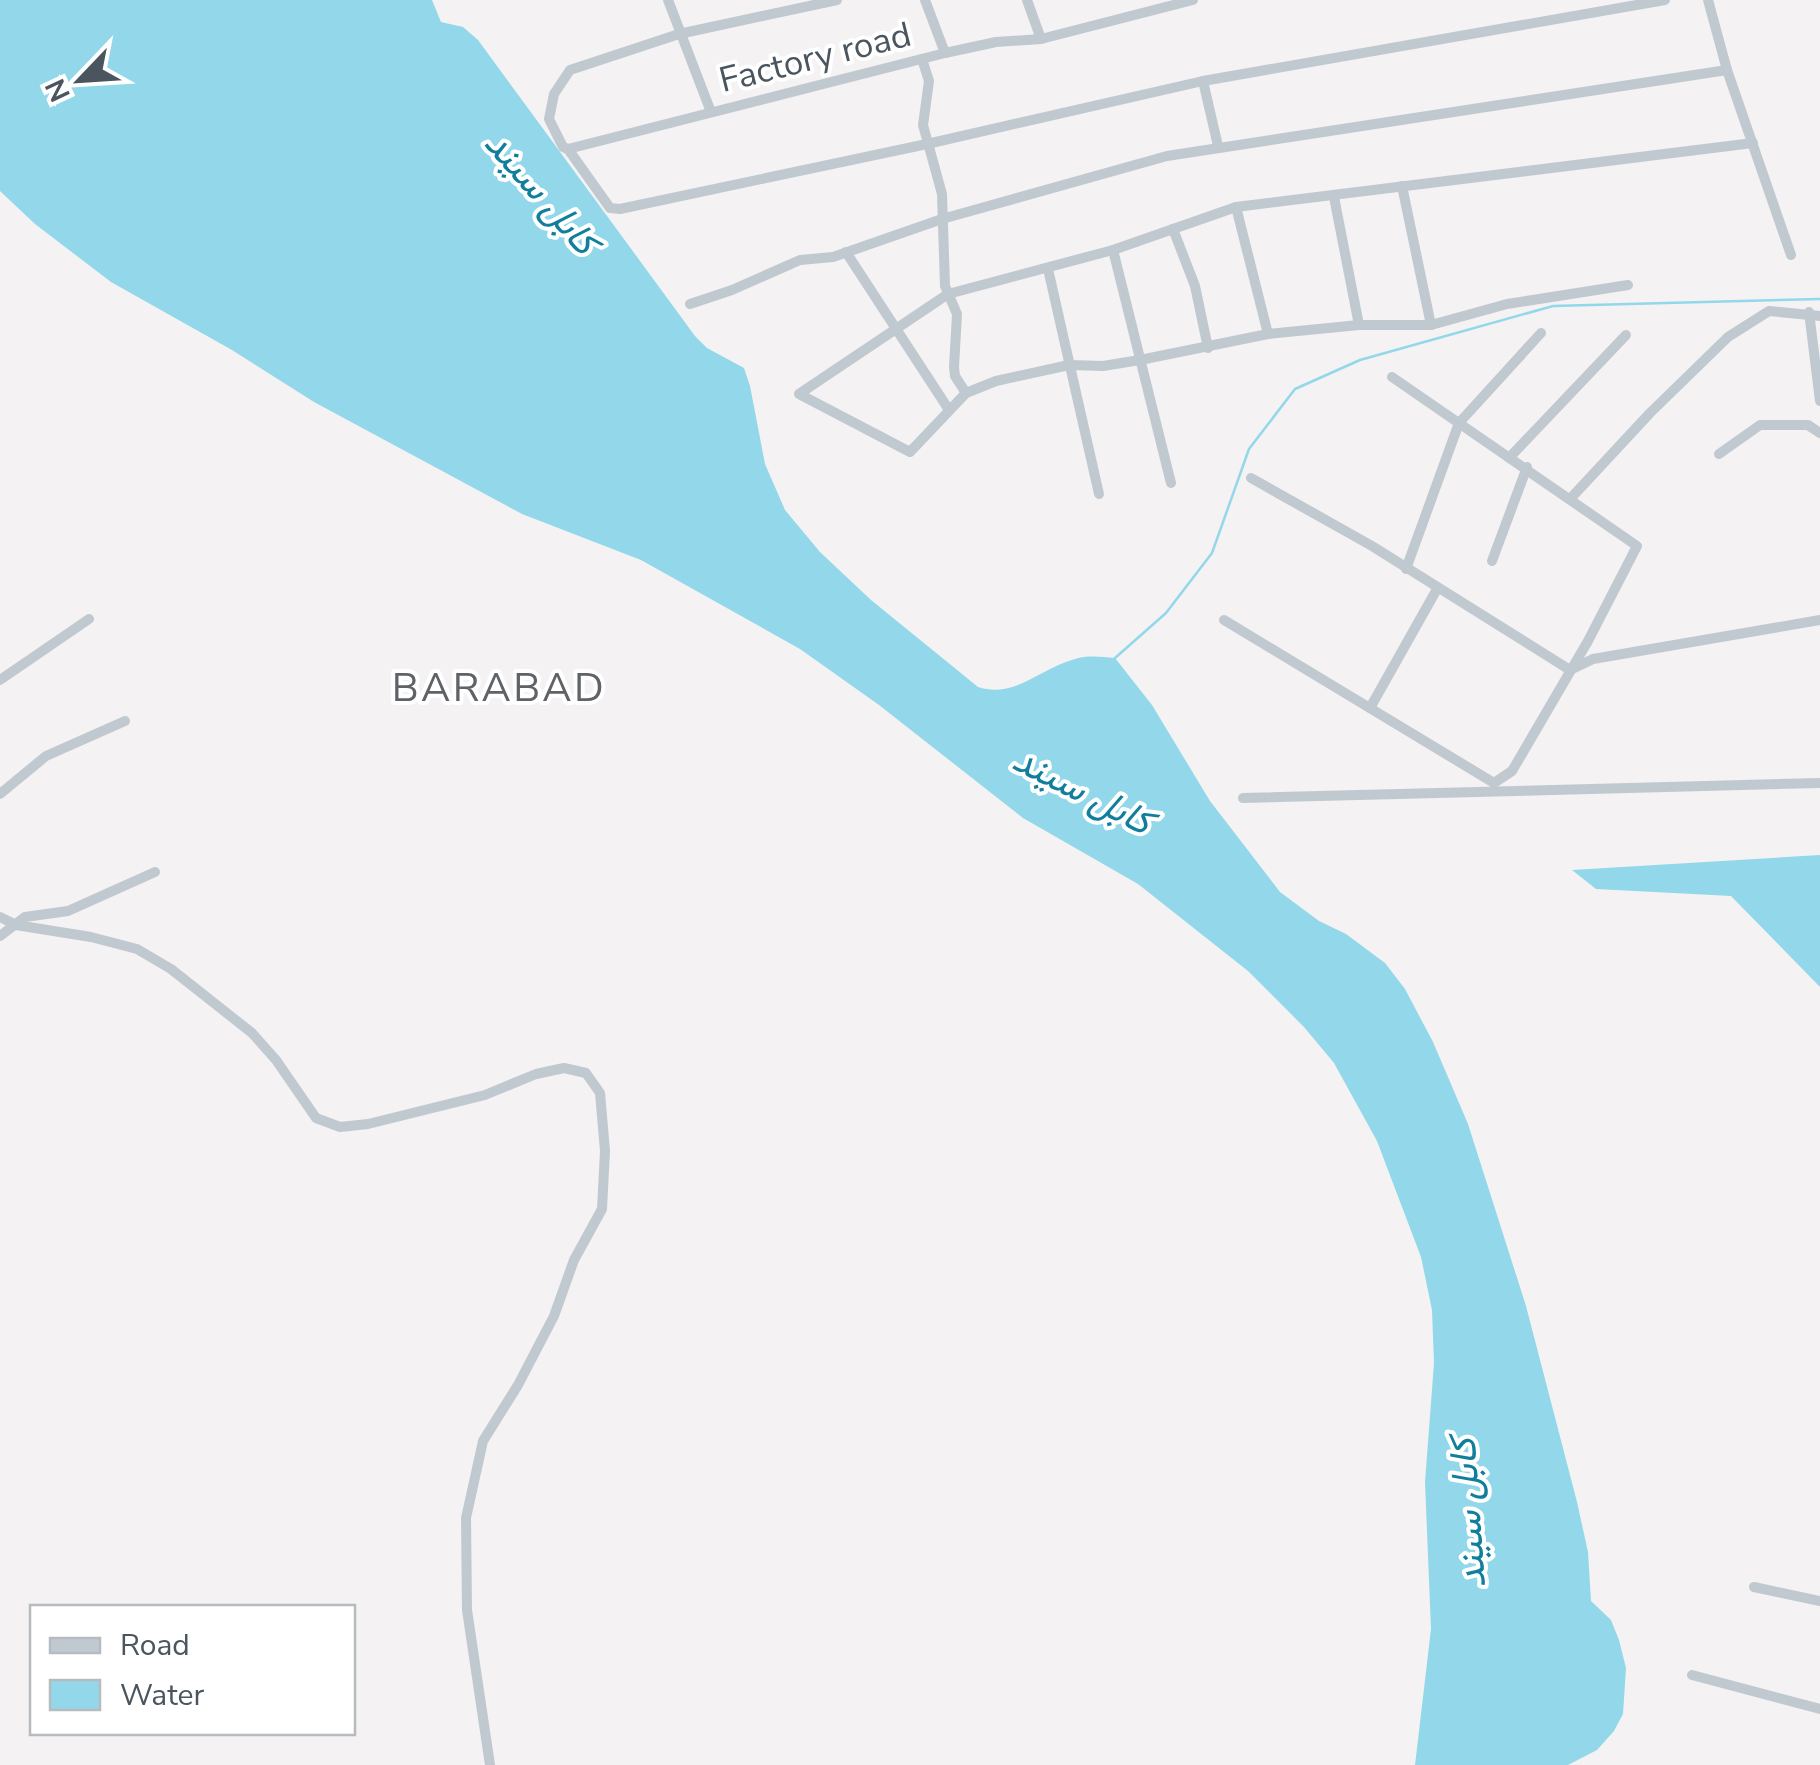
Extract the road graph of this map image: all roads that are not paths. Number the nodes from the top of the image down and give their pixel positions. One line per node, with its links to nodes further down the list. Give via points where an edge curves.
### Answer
1 (668, 0): 9 (street)
2 (837, 0): 9 (street)
3 (926, 0): 11 (street)
4 (1027, 0): 10 (street)
5 (1193, 0): 8 (street, Factory road)
6 (1665, 0): 14 (street)
7 (1708, 0): 13 (street)
8 (1173, 2): 10 (street, Factory road)
9 (680, 34): 15 (street); 19 (street, via 570,70 554,94 549,119)
10 (1041, 39): 11 (street, Factory road)
11 (945, 53): 12 (street, Factory road)
12 (922, 59): 15 (street, Factory road); 16 (street)
13 (1727, 70): 17 (street); 18 (street)
14 (1202, 81): 16 (street); 18 (street)
15 (711, 112): 19 (street, Factory road)
16 (927, 144): 19 (street, via 620,209 610,208); 23 (street)
17 (1753, 144): 20 (street); 27 (street)
18 (1218, 146): 23 (street)
19 (568, 149)
20 (1402, 186): 21 (street); 33 (street)
21 (1334, 198): 22 (street); 34 (street)
22 (1236, 207): 24 (street); 36 (street)
23 (942, 219): 26 (street); 30 (street)
24 (1173, 229): 25 (street); 39 (street, via 1195,286)
25 (1112, 250): 28 (street); 40 (street)
26 (846, 252): 31 (street, via 800,260); 35 (street)
27 (1791, 255)
28 (1048, 269): 30 (street); 41 (street)
29 (1628, 285): 33 (street, via 1507,304)
30 (948, 294): 35 (street); 43 (street, via 958,314 955,376)
31 (690, 304)
32 (1814, 314): 44 (street); 54 (street, via 1769,311 1728,337)
33 (1430, 325): 34 (street)
34 (1360, 326): 36 (street)
35 (896, 331): 45 (street); 45 (street, via 798,394 910,452)
36 (1268, 334): 39 (street)
37 (1541, 334): 46 (street)
38 (1626, 335): 49 (street)
39 (1208, 348): 40 (street)
40 (1140, 360): 41 (street); 52 (street)
41 (1069, 365): 43 (street); 53 (street)
42 (1392, 377): 46 (street)
43 (966, 392): 45 (street)
44 (1820, 401)
45 (949, 410)
46 (1459, 423): 49 (street); 56 (street)
47 (1820, 433): 48 (street, via 1808,426 1760,425)
48 (1720, 454)
49 (1509, 458): 50 (street)
50 (1527, 468): 54 (street); 55 (street)
51 (1252, 478): 56 (street)
52 (1171, 483)
53 (1100, 494)
54 (1571, 498): 61 (street, via 1637,546)
55 (1492, 561)
56 (1406, 569): 57 (street)
57 (1437, 590): 61 (street); 63 (street)
58 (89, 619): 62 (street)
59 (1224, 620): 63 (street)
60 (1820, 620): 61 (street, via 1593,659)
61 (1570, 670): 63 (street, via 1512,771 1494,782)
62 (0, 680)
63 (1370, 708)
64 (125, 721): 66 (street, via 46,756)
65 (1820, 783): 67 (street)
66 (0, 794)
67 (1243, 798)
68 (155, 872): 70 (street, via 68,912)
69 (0, 917): 70 (street)
70 (16, 924): 71 (street); 76 (street, via 137,949 171,969 252,1033 316,1118 340,1127 485,1095 564,1068 586,1073 600,1093 602,1209 554,1316 483,1440 466,1518 466,1610)
71 (0, 936)
72 (1754, 1588): 73 (street)
73 (1820, 1601)
74 (1692, 1675): 75 (street)
75 (1820, 1709)
76 (490, 1765)

